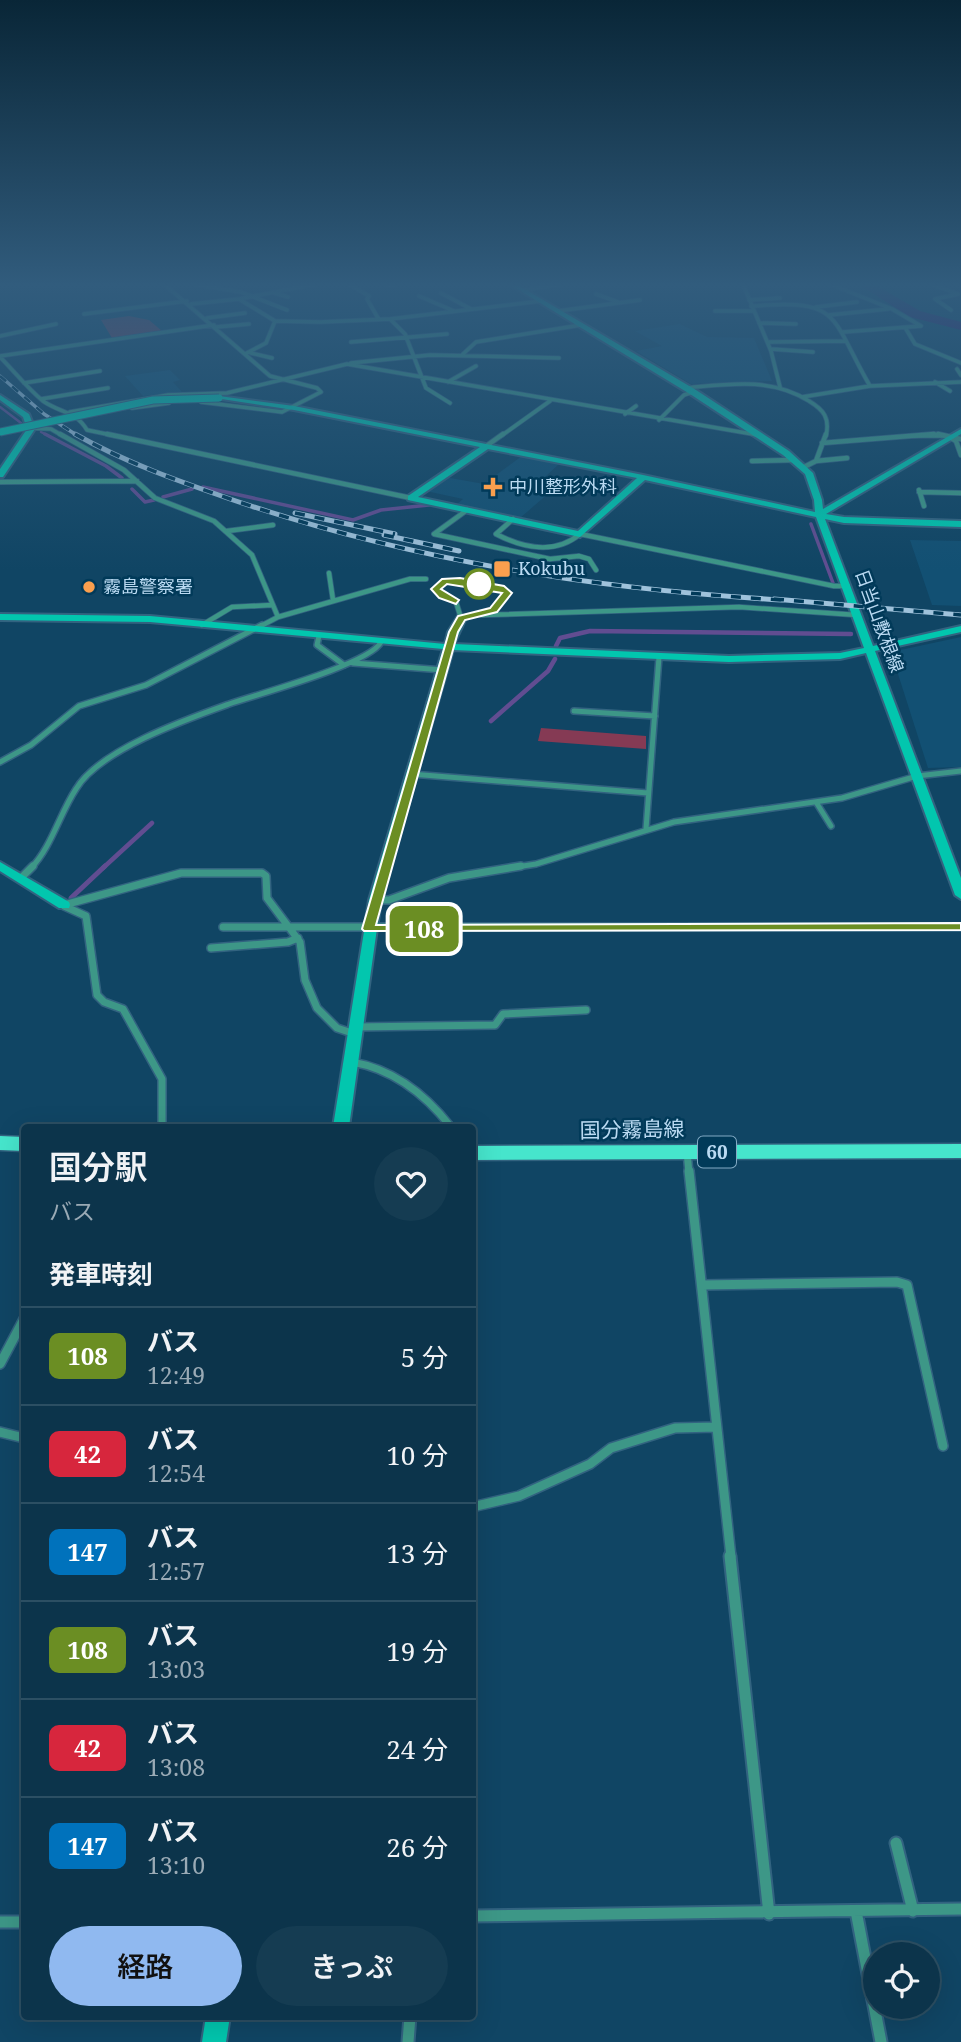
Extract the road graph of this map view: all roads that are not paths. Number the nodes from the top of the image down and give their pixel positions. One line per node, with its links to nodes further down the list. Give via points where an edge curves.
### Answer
1 (21, 379): 17 (street)
2 (47, 379): 17 (street)
3 (281, 379): 12 (street)
4 (421, 379): 28 (street, via 428,390)
5 (429, 379): 15 (street)
6 (452, 379): 15 (street)
7 (672, 379): 22 (street)
8 (781, 379): 20 (street)
9 (866, 379): 19 (street)
10 (893, 379): 18 (street)
11 (950, 379): 14 (street)
12 (278, 380): 30 (street, via 320,390); 31 (street, via 227,393 167,395)
13 (934, 381): 14 (street); 18 (street); 23 (street)
14 (945, 381): 16 (street)
15 (447, 382): 27 (street)
16 (961, 382)
17 (24, 383): 26 (street)
18 (900, 384): 19 (street)
19 (870, 386): 25 (street)
20 (780, 387): 22 (street, via 732,385); 25 (street)
21 (108, 388): 26 (street)
22 (690, 390): 34 (street); 38 (street)
23 (950, 391)
24 (0, 397): 35 (street, via 26,416)
25 (802, 397): 41 (street, via 827,416)
26 (41, 399): 31 (street, via 58,411)
27 (550, 401): 32 (street); 42 (street)
28 (450, 403)
29 (636, 406): 32 (street)
30 (294, 408): 33 (street, via 282,412 182,402); 36 (street, bridge, via 219,398 153,400); 42 (street)
31 (70, 412): 33 (street)
32 (625, 414): 34 (street)
33 (80, 418): 54 (street, via 91,431)
34 (659, 420): 38 (street)
35 (31, 429): 36 (street); 49 (street); 51 (street, via 51,429)
36 (0, 430)
37 (961, 431): 39 (street)
38 (759, 435): 45 (street)
39 (948, 436): 40 (street); 41 (street); 43 (street, via 956,441); 57 (street)
40 (961, 439)
41 (822, 443): 47 (street)
42 (485, 447): 50 (street); 54 (street)
43 (961, 454)
44 (848, 458): 47 (street)
45 (796, 460): 46 (street); 48 (street)
46 (752, 461)
47 (816, 461): 48 (street)
48 (804, 467): 57 (street, 日当山敷根線, via 818,500)
49 (0, 475)
50 (643, 477): 57 (street); 62 (street)
51 (137, 481): 52 (street); 61 (street, via 155,498 214,521)
52 (0, 482)
53 (961, 493): 55 (street, via 919,491)
54 (411, 498): 56 (street)
55 (924, 506)
56 (467, 510): 58 (street); 63 (street, via 434,534 550,559 579,556 589,559)
57 (819, 515): 59 (street); 66 (street, 日当山敷根線)
58 (513, 520): 62 (street); 62 (street, via 496,534 551,549 573,542)
59 (961, 524)
60 (273, 525): 61 (street)
61 (227, 531): 68 (street, via 252,555)
62 (580, 534): 66 (street)
63 (596, 570)
64 (329, 573): 67 (street)
65 (426, 579): 67 (street, via 410,579)
66 (848, 586): 70 (street, 日当山敷根線)
67 (333, 600): 72 (street)
68 (272, 605): 72 (street); 74 (street, via 232,607)
69 (482, 615): 70 (street, via 739,607); 73 (street); 73 (street, via 494,610 507,593 500,588 445,581 436,589 456,602)
70 (857, 615): 80 (street, 日当山敷根線)
71 (0, 617): 74 (street, via 98,617)
72 (278, 617): 76 (street)
73 (461, 618): 79 (street)
74 (202, 625): 76 (street)
75 (961, 629): 80 (street)
76 (254, 630): 77 (street); 87 (street, via 146,685 79,706 31,745)
77 (319, 636): 78 (street); 83 (street, via 317,645)
78 (381, 642): 79 (street); 82 (street, via 377,650)
79 (450, 647): 81 (street); 84 (street)
80 (871, 650): 81 (street, via 803,659); 90 (street, 日当山敷根線)
81 (659, 657): 86 (street)
82 (352, 662): 83 (street); 84 (street)
83 (344, 665): 96 (street, via 152,734 122,751 76,786 36,863)
84 (443, 670): 89 (street)
85 (574, 711): 86 (street)
86 (655, 716): 91 (street)
87 (0, 762)
88 (961, 771): 90 (street)
89 (411, 774): 91 (street); 98 (street)
90 (917, 776): 92 (street); 97 (street, 日当山敷根線)
91 (648, 793): 94 (street)
92 (816, 802): 93 (street); 94 (street, via 691,818)
93 (831, 826)
94 (646, 829): 98 (street, via 536,864 449,878 389,900)
95 (0, 866): 96 (street)
96 (20, 878): 99 (street)
97 (961, 895)
98 (375, 900): 103 (street)
99 (64, 905): 100 (street, via 181,873 262,873 267,898); 109 (street, via 86,916 92,929 94,990 103,1002 123,1009 162,1079)
100 (290, 925): 101 (street); 103 (street); 104 (street)
101 (223, 927)
102 (961, 927): 103 (street)
103 (369, 929): 107 (street)
104 (298, 938): 105 (street); 107 (street, via 305,980 317,1008 337,1028)
105 (211, 948)
106 (586, 1010): 107 (street, via 503,1014 495,1025)
107 (355, 1030): 108 (street)
108 (351, 1062): 110 (street); 111 (street, via 370,1063 433,1103)
109 (162, 1124)
110 (341, 1124)
111 (449, 1124)
112 (0, 1143): 113 (main road)
113 (21, 1144)
114 (687, 1152): 115 (main road, 国分霧島線 / 60); 116 (main road, 国分霧島線 / 60); 117 (street)
115 (961, 1152)
116 (476, 1153)
117 (702, 1285): 120 (street); 123 (street, via 907,1285)
118 (21, 1327): 119 (street)
119 (0, 1364)
120 (716, 1427): 124 (street, via 675,1428 611,1448 590,1464 519,1496); 129 (street)
121 (0, 1432): 122 (street)
122 (21, 1437)
123 (943, 1447)
124 (476, 1506)
125 (896, 1843): 127 (street)
126 (961, 1909): 127 (street)
127 (913, 1910): 128 (street)
128 (856, 1911): 129 (street); 137 (street)
129 (769, 1914): 130 (street)
130 (476, 1916)
131 (0, 1922): 132 (street)
132 (21, 1922)
133 (217, 2020): 135 (street)
134 (410, 2020): 136 (street)
135 (214, 2042)
136 (408, 2042)
137 (881, 2042)

